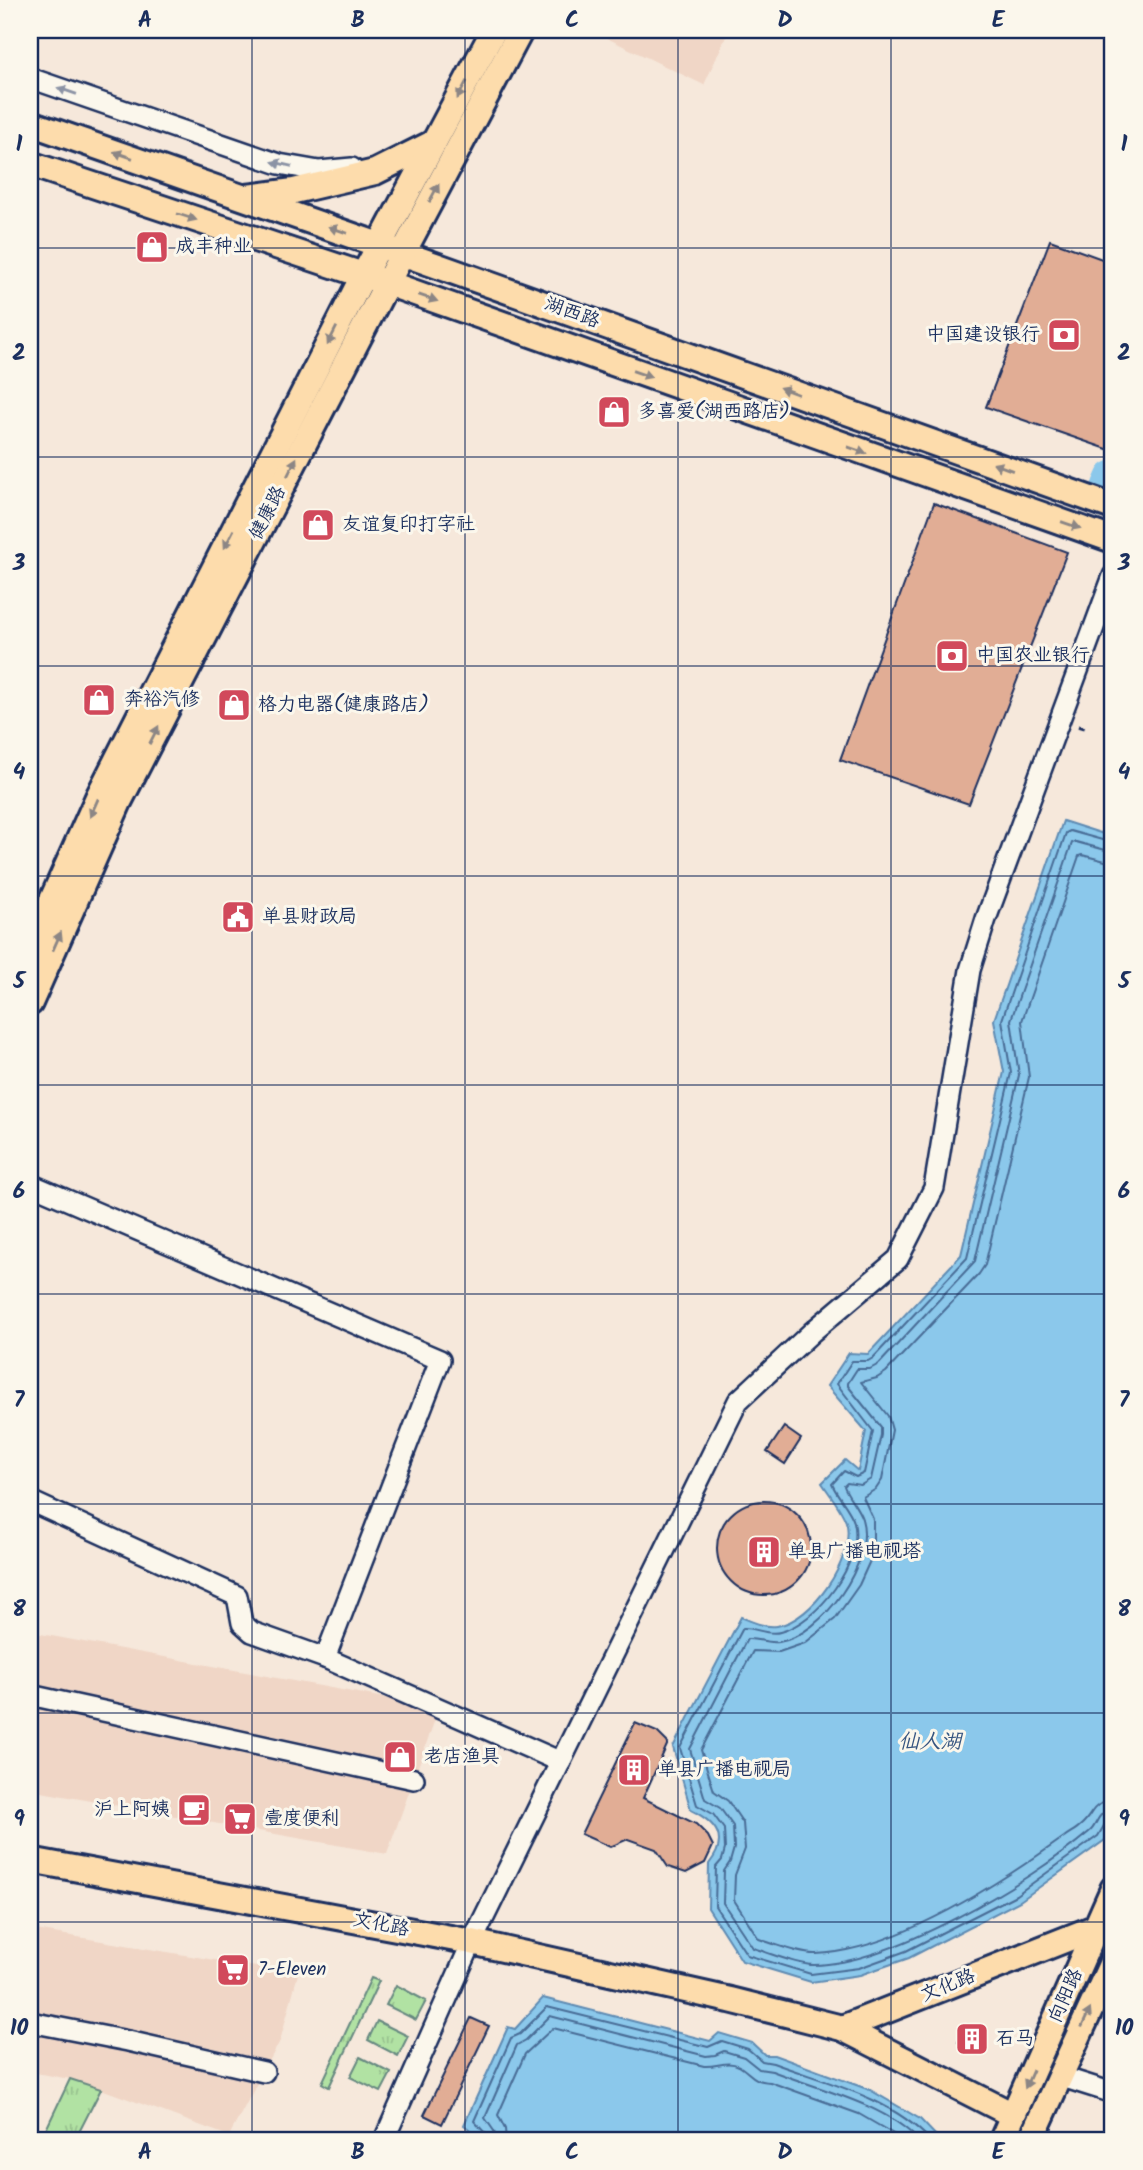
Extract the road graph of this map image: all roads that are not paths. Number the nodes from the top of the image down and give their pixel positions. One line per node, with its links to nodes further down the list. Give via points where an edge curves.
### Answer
1 (494, 30): 5 (main road, 健康路, one-way to 5)
2 (520, 30): 9 (main road, 健康路, one-way to 2)
3 (30, 78): 5 (street, one-way to 3, via 380,163 319,171 279,164)
4 (30, 123): 7 (main road, 湖西路, one-way to 4)
5 (436, 137): 7 (main road, via 375,172 294,191); 8 (main road, 健康路)
6 (30, 164): 10 (main road, 湖西路, one-way to 10)
7 (243, 197): 8 (main road, 湖西路, one-way to 7)
8 (379, 244): 9 (main road, 湖西路); 10 (main road, 健康路)
9 (403, 253): 10 (main road, 健康路); 11 (main road, 湖西路, one-way to 9)
10 (375, 279): 12 (main road, 湖西路, one-way to 12); 14 (main road, 健康路, one-way to 14, via 99,795); 15 (main road, 健康路, one-way to 10, via 119,802)
11 (1113, 507)
12 (1113, 540)
13 (1113, 576): 20 (street, via 970,970 934,1188 898,1259 738,1401)
14 (30, 949)
15 (30, 1003)
16 (30, 1184): 18 (street, via 440,1360)
17 (30, 1501): 18 (street, via 237,1596 242,1623 252,1632)
18 (325, 1658): 20 (street)
19 (30, 1695): 21 (street)
20 (561, 1762): 25 (street)
21 (414, 1779)
22 (30, 1860): 25 (main road, 文化路)
23 (1113, 1889): 24 (main road, 向阳路)
24 (1105, 1927): 28 (main road, 文化路); 32 (main road, 向阳路, one-way to 32)
25 (472, 1942): 28 (main road, 文化路); 33 (street)
26 (1113, 1960): 30 (main road, 向阳路, one-way to 26)
27 (30, 2022): 29 (street)
28 (842, 2028): 32 (main road)
29 (264, 2072)
30 (1059, 2076): 31 (street); 35 (main road, 向阳路)
31 (1113, 2093)
32 (1013, 2115): 34 (main road, 向阳路)
33 (384, 2140)
34 (1002, 2140)
35 (1031, 2140)

